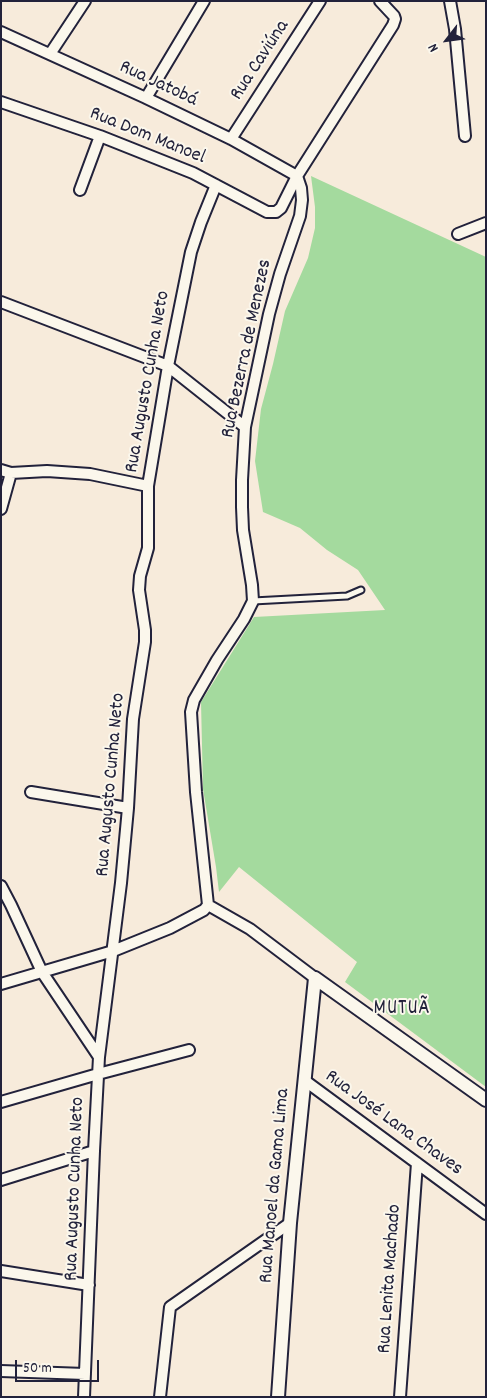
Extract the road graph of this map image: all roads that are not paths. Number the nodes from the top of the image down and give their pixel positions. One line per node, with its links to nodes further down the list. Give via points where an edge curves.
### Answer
1 (85, 1): 7 (street)
2 (204, 1): 8 (street)
3 (320, 1): 12 (street, Rua Caviúna)
4 (380, 1): 13 (street, via 394,16 393,25)
5 (450, 1): 11 (street)
6 (1, 32): 7 (street, Rua Jatobá)
7 (50, 54): 8 (street, Rua Jatobá)
8 (146, 98): 12 (street, Rua Jatobá)
9 (1, 102): 10 (street, Rua Dom Manoel)
10 (100, 136): 14 (street, Rua Dom Manoel); 15 (street)
11 (465, 136)
12 (231, 139): 13 (street, Rua Jatobá)
13 (297, 176): 14 (street, Rua Dom Manoel, via 281,208 272,214); 20 (street, Rua Bezerra de Menezes, via 302,200 300,216 280,274)
14 (216, 185): 19 (street, Rua Augusto Cunha Neto, via 190,252)
15 (80, 190)
16 (486, 222): 17 (street)
17 (458, 234)
18 (1, 302): 19 (street)
19 (168, 366): 20 (street); 22 (street, Rua Augusto Cunha Neto)
20 (244, 427): 25 (street, Rua Bezerra de Menezes, via 243,530)
21 (6, 471): 22 (street, via 90,474); 23 (street)
22 (148, 486): 27 (street, Rua Augusto Cunha Neto, via 148,548 139,590 145,642 133,719)
23 (1, 509)
24 (361, 590): 25 (lane, via 347,596)
25 (253, 601): 29 (street, via 194,700 192,712 196,792)
26 (31, 792): 27 (street)
27 (128, 808): 31 (street, Rua Augusto Cunha Neto)
28 (1, 886): 30 (street)
29 (208, 905): 31 (street, via 170,928); 33 (street, via 250,929)
30 (6, 906): 32 (street)
31 (113, 950): 32 (street); 36 (street, Rua Augusto Cunha Neto)
32 (42, 972): 34 (street); 36 (street)
33 (314, 978): 38 (street, Rua Manoel da Gama Lima); 39 (street)
34 (1, 984)
35 (189, 1050): 37 (street)
36 (99, 1057): 37 (street, Rua Augusto Cunha Neto)
37 (98, 1074): 40 (street); 41 (street, Rua Augusto Cunha Neto)
38 (304, 1080): 42 (street, Rua José Lana Chaves); 45 (street, Rua Manoel da Gama Lima)
39 (486, 1100)
40 (1, 1102)
41 (94, 1151): 43 (street); 47 (street, Rua Augusto Cunha Neto)
42 (416, 1163): 44 (street, Rua José Lana Chaves); 53 (street, Rua Lenita Machado)
43 (1, 1180)
44 (486, 1214)
45 (290, 1223): 51 (street, via 170,1307); 52 (street, Rua Manoel da Gama Lima)
46 (1, 1271): 47 (street)
47 (89, 1285): 49 (street, Rua Augusto Cunha Neto)
48 (1, 1371): 49 (street)
49 (85, 1374): 50 (street, Rua Augusto Cunha Neto)
50 (84, 1397)
51 (160, 1397)
52 (278, 1397)
53 (400, 1397)

